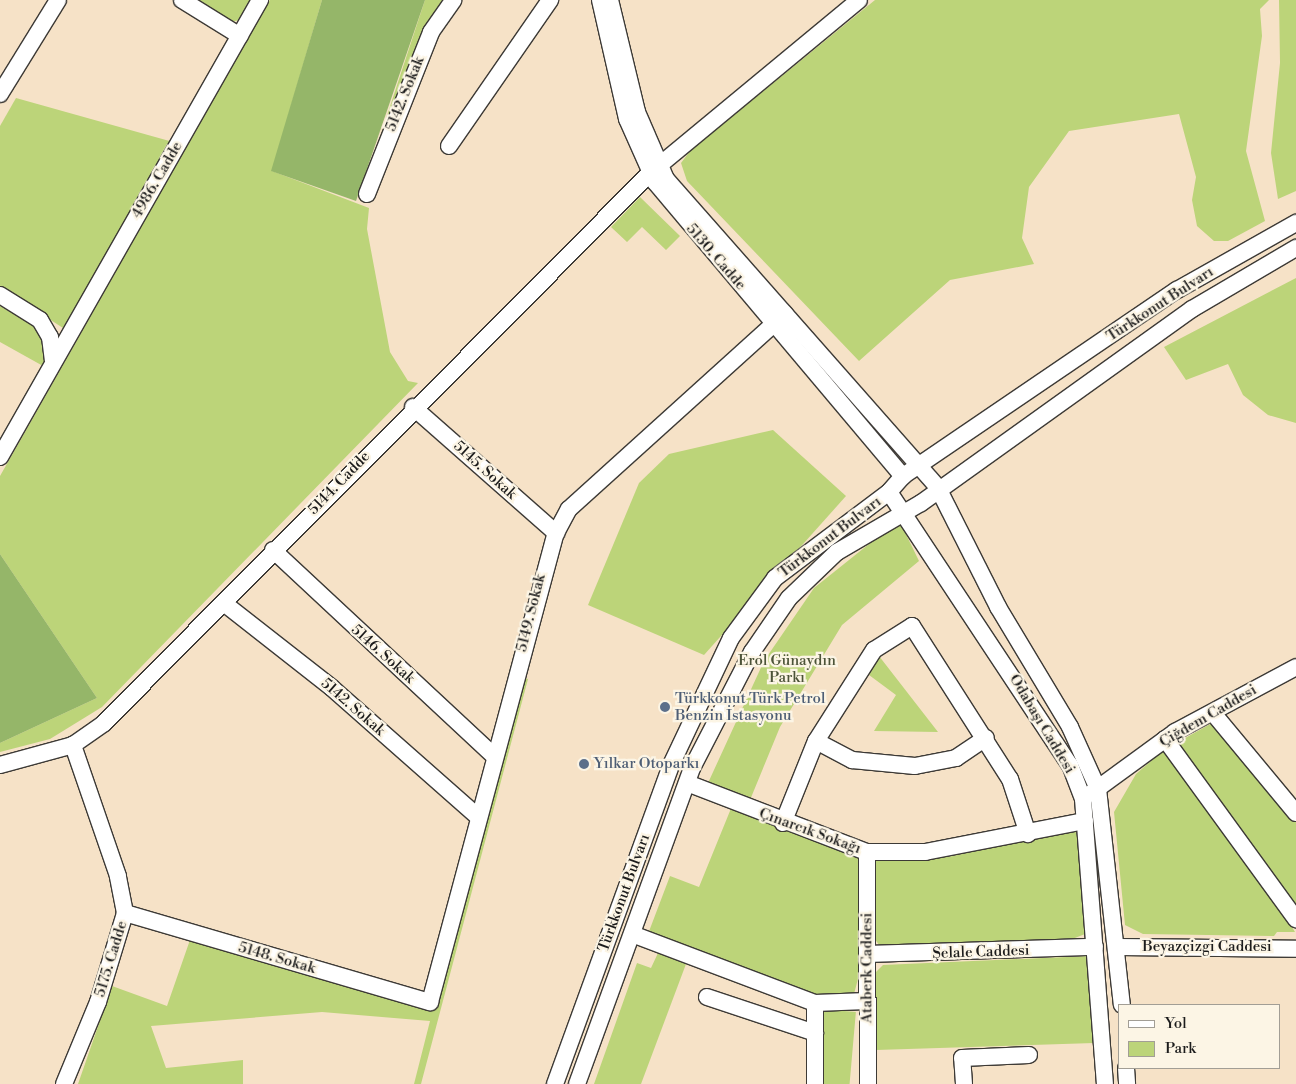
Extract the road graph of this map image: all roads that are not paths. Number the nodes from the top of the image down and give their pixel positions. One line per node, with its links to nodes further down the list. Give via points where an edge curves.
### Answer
1 (58, 0): 10 (street)
2 (182, 0): 9 (street)
3 (260, 0): 9 (street, 4986. Cadde)
4 (453, 0): 13 (street, 5142. Sokak, via 431,32)
5 (550, 0): 11 (street)
6 (600, 0): 12 (street, 5130. Cadde, via 627,119)
7 (610, 0): 12 (street, 5130. Cadde)
8 (859, 0): 12 (street, 5144. Cadde)
9 (240, 36): 18 (street, 4986. Cadde)
10 (0, 94)
11 (449, 146)
12 (654, 170): 17 (street, 5130. Cadde); 19 (street, 5144. Cadde)
13 (367, 194)
14 (1296, 223): 21 (street, Türkkonut Bulvarı, via 1177,290)
15 (1296, 248): 23 (street, Türkkonut Bulvarı, via 1192,309)
16 (0, 295): 18 (street, via 40,320 50,337)
17 (780, 319): 21 (street, 5130. Cadde); 22 (street, 5130. Cadde); 26 (street, 5149. Sokak, via 569,510)
18 (53, 360): 20 (street, 4986. Cadde)
19 (414, 407): 26 (street, 5145. Sokak); 27 (street, 5144. Cadde)
20 (0, 457)
21 (918, 467): 22 (street, Türkkonut Bulvarı); 23 (street, Odabaşı Caddesi)
22 (902, 476): 24 (street, Türkkonut Bulvarı)
23 (938, 488): 25 (street, Türkkonut Bulvarı); 38 (street, Odabaşı Caddesi, via 998,607 1070,727)
24 (889, 492): 25 (street, Odabaşı Caddesi); 62 (street, Türkkonut Bulvarı, via 775,578 731,638 671,764)
25 (903, 513): 37 (street, Türkkonut Bulvarı, via 837,552 789,598 752,652); 39 (street, Odabaşı Caddesi, via 1065,757)
26 (556, 533): 35 (street, 5149. Sokak)
27 (273, 550): 28 (street, 5144. Cadde); 35 (street, 5146. Sokak)
28 (225, 604): 34 (street, 5144. Cadde, via 104,723); 41 (street, 5142. Sokak, via 332,688)
29 (1295, 668): 30 (street, Çiğdem Caddesi)
30 (1213, 713): 32 (street, Çiğdem Caddesi); 40 (street)
31 (986, 738): 33 (street, via 956,758 915,766 852,760); 33 (street, via 912,626 874,650); 44 (street, via 1010,779)
32 (1165, 739): 38 (street, Çiğdem Caddesi); 47 (street)
33 (816, 741): 43 (street)
34 (74, 744): 36 (street, 5144. Cadde); 46 (street, 5175. Cadde, via 118,876)
35 (494, 756): 41 (street, 5149. Sokak)
36 (0, 766)
37 (687, 783): 43 (street, Çınarcık Sokağı); 48 (street, Türkkonut Bulvarı)
38 (1098, 789): 39 (street, Çiğdem Caddesi); 50 (street, Odabaşı Caddesi)
39 (1083, 799): 42 (street, Odabaşı Caddesi)
40 (1296, 813)
41 (477, 816): 55 (street, 5149. Sokak)
42 (1085, 821): 44 (street, Çınarcık Sokağı); 49 (street, Odabaşı Caddesi)
43 (783, 823): 45 (street, Çınarcık Sokağı)
44 (1028, 834): 45 (street, Çınarcık Sokağı, via 925,852)
45 (867, 852): 52 (street, Ataberk Caddesi)
46 (124, 913): 55 (street, 5148. Sokak); 61 (street, 5175. Cadde, via 98,1002)
47 (1296, 919)
48 (632, 934): 56 (street); 63 (street, Türkkonut Bulvarı)
49 (1095, 947): 52 (street, Şelale Caddesi); 67 (street, Odabaşı Caddesi)
50 (1118, 947): 51 (street, Beyazçizgi Caddesi); 57 (street, Odabaşı Caddesi)
51 (1296, 949)
52 (868, 954): 54 (street, Ataberk Caddesi)
53 (708, 997): 58 (street)
54 (867, 1001): 56 (street); 65 (street, Ataberk Caddesi)
55 (430, 1002)
56 (815, 1003): 58 (street)
57 (1122, 1004)
58 (815, 1033): 64 (street)
59 (1029, 1055): 66 (street, via 962,1058)
60 (1126, 1069): 68 (street)
61 (64, 1084)
62 (555, 1084)
63 (577, 1084)
64 (815, 1084)
65 (868, 1084)
66 (964, 1084)
67 (1104, 1084)
68 (1127, 1084)

